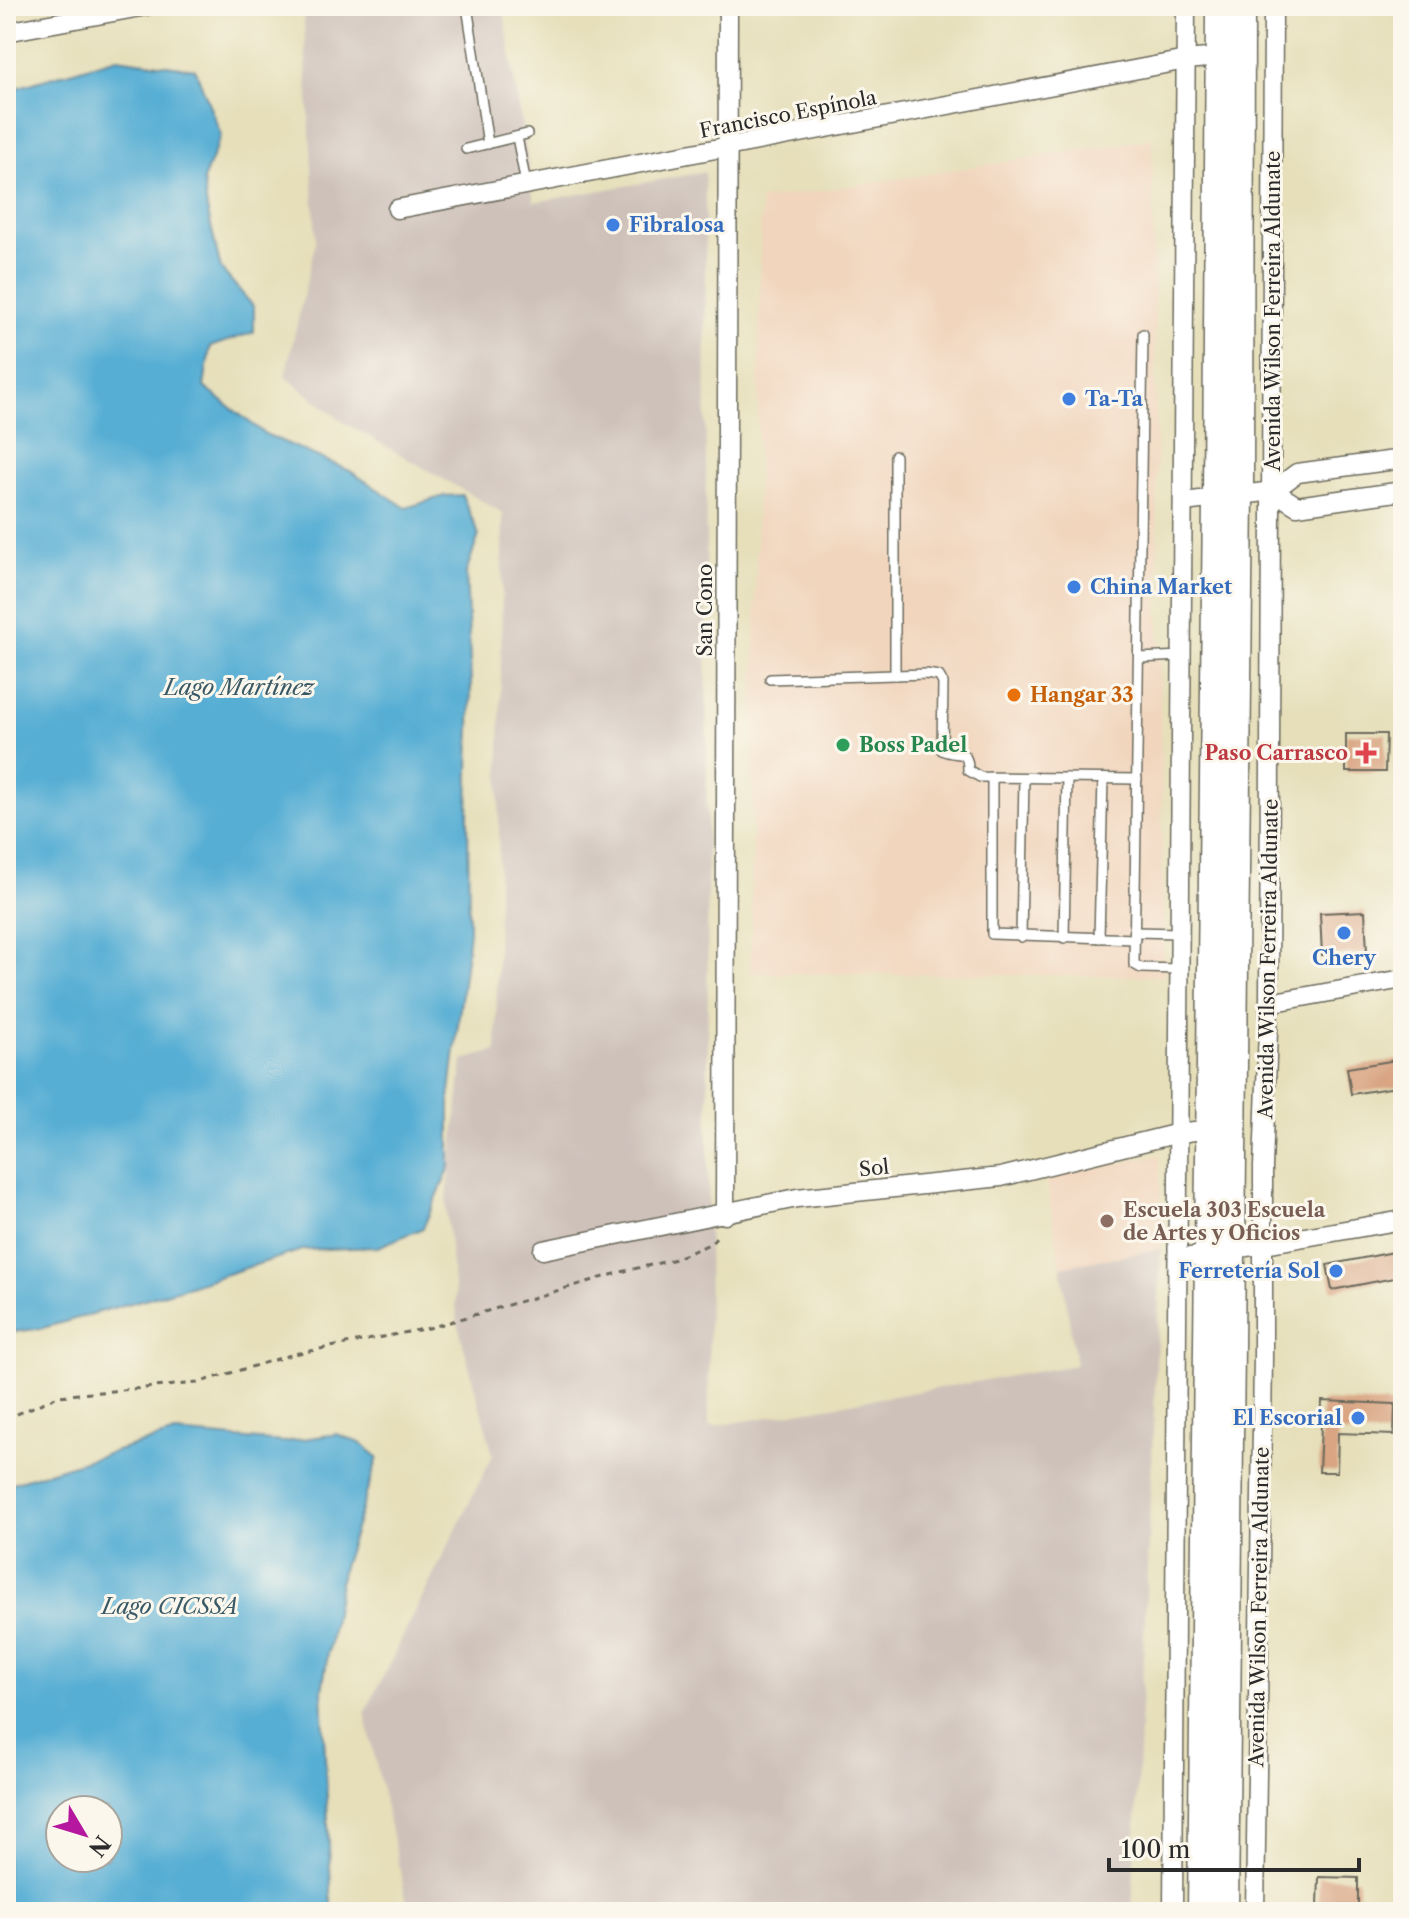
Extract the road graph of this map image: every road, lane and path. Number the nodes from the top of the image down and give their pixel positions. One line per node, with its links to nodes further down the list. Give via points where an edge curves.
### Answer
1 (146, 6): 8 (street)
2 (467, 6): 11 (lane)
3 (728, 6): 12 (street, San Cono)
4 (1186, 6): 10 (street)
5 (1219, 6): 9 (main road, Avenida Wilson Ferreira Aldunate)
6 (1241, 6): 21 (main road, Avenida Wilson Ferreira Aldunate)
7 (1273, 6): 19 (street, Avenida Wilson Ferreira Aldunate)
8 (6, 32)
9 (1218, 57): 10 (street, Francisco Espínola); 21 (main road, Avenida Wilson Ferreira Aldunate)
10 (1186, 60): 12 (street, Francisco Espínola); 22 (street)
11 (488, 144): 13 (lane); 14 (lane, via 522,135)
12 (728, 147): 14 (street, Francisco Espínola); 42 (street, San Cono)
13 (466, 149)
14 (526, 185): 15 (street, Francisco Espínola)
15 (397, 209)
16 (1143, 334): 24 (lane)
17 (895, 456): 25 (lane)
18 (1403, 459): 19 (street, via 1297,473)
19 (1273, 491): 20 (street, via 1297,506); 21 (street); 39 (street, Avenida Wilson Ferreira Aldunate)
20 (1403, 491)
21 (1228, 496): 22 (street); 40 (main road, Avenida Wilson Ferreira Aldunate); 46 (main road, Avenida Wilson Ferreira Aldunate)
22 (1184, 502): 23 (street)
23 (1182, 656): 24 (lane); 32 (street)
24 (1139, 658): 31 (lane)
25 (895, 675): 26 (lane); 27 (lane, via 939,676 942,750 965,755 968,770)
26 (770, 679)
27 (992, 777): 28 (lane); 34 (lane, via 992,934)
28 (1024, 778): 29 (lane); 34 (lane)
29 (1067, 778): 30 (lane); 35 (lane)
30 (1103, 779): 31 (lane); 36 (lane)
31 (1137, 779): 33 (lane)
32 (1180, 933): 33 (lane); 37 (street)
33 (1135, 936): 36 (lane); 37 (lane, via 1137,967)
34 (1021, 937): 35 (lane)
35 (1064, 938): 36 (lane)
36 (1099, 938)
37 (1180, 969): 41 (street)
38 (1403, 979): 39 (street)
39 (1269, 1003): 44 (street, Avenida Wilson Ferreira Aldunate)
40 (1210, 1129): 41 (street, Sol); 46 (main road, Avenida Wilson Ferreira Aldunate)
41 (1179, 1133): 42 (street, Sol, via 1001,1177 797,1198); 47 (street)
42 (725, 1215): 45 (street, Sol); 48 (path, via 712,1243 672,1260 429,1328 294,1354 197,1383 58,1396)
43 (1403, 1220): 44 (street)
44 (1263, 1244): 46 (street); 52 (street, Avenida Wilson Ferreira Aldunate)
45 (543, 1250)
46 (1220, 1252): 47 (street); 50 (main road, Avenida Wilson Ferreira Aldunate); 51 (main road, Avenida Wilson Ferreira Aldunate)
47 (1178, 1259): 49 (street)
48 (6, 1419)
49 (1173, 1912)
50 (1201, 1912)
51 (1225, 1912)
52 (1255, 1912)

